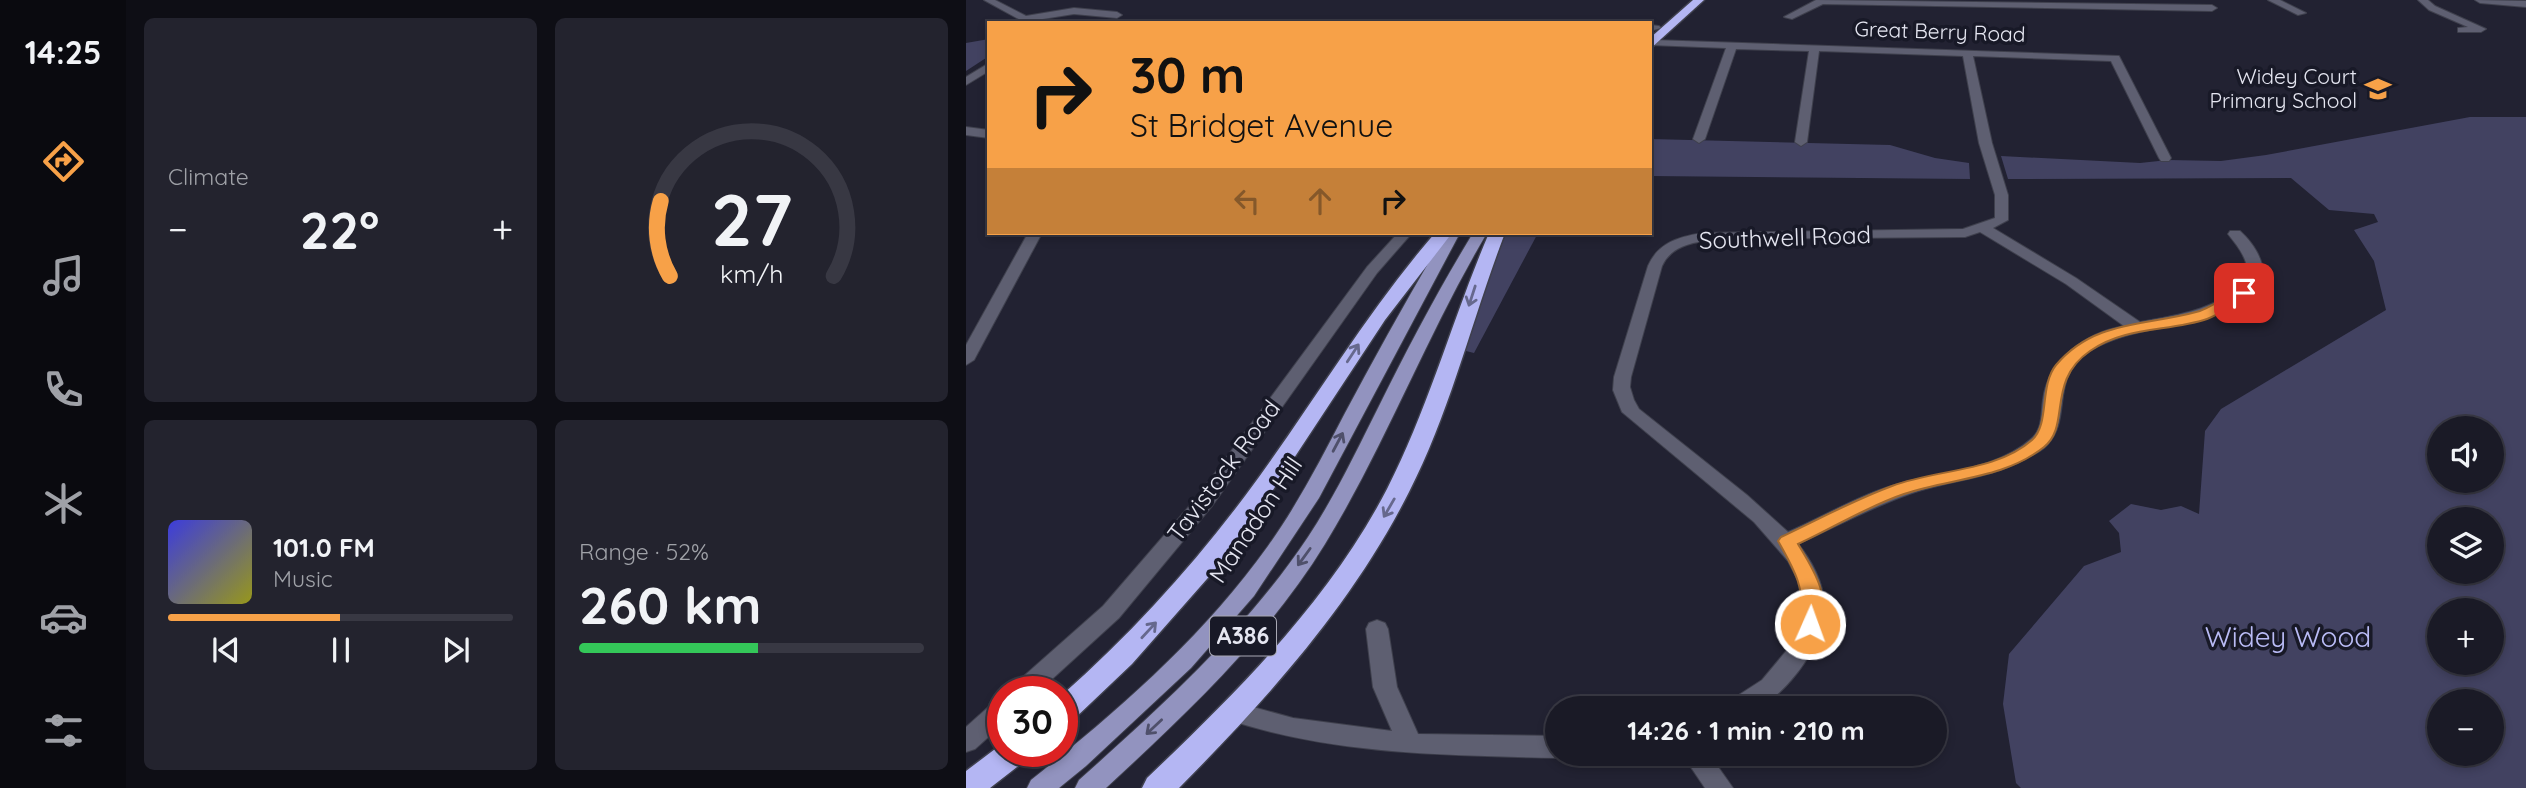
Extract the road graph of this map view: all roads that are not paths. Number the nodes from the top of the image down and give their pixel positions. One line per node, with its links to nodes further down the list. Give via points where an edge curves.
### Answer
1 (989, 0): 14 (street, via 1016,12)
2 (1684, 0): 16 (highway)
3 (1699, 0): 16 (highway)
4 (2273, 0): 11 (street)
5 (2423, 0): 15 (street, via 2481,29)
6 (2480, 0): 9 (street)
7 (1822, 1): 8 (street); 13 (street)
8 (2135, 4): 10 (street)
9 (2526, 4)
10 (2212, 8)
11 (2301, 13)
12 (1117, 15): 14 (street, via 1074,11)
13 (1789, 18)
14 (1023, 21)
15 (2460, 30)
16 (1654, 35): 17 (street, Great Berry Road)
17 (1732, 45): 18 (street, Great Berry Road); 25 (street)
18 (1814, 48): 19 (street, Great Berry Road); 26 (street)
19 (1967, 52): 27 (street, Great Berry Road, via 2115,58); 28 (street, via 1989,157 2003,194 2001,220)
20 (987, 67): 22 (street)
21 (987, 78): 22 (street)
22 (967, 81)
23 (966, 122): 24 (street, via 980,130)
24 (977, 132)
25 (1699, 139)
26 (1801, 142)
27 (2165, 158)
28 (1983, 228): 36 (street); 38 (street, Southwell Road, via 1952,234 1720,236 1676,245 1659,257 1622,367 1621,390 1631,411)
29 (2235, 234): 36 (street, via 2251,248 2256,260 2257,278 2244,293 2203,315)
30 (1034, 235): 37 (street)
31 (1403, 235): 40 (street, Tavistock Road, via 1372,271 1205,501 1111,612)
32 (1442, 235): 42 (highway, one-way to 32, via 1147,633 1194,579 1277,468 1363,338)
33 (1452, 235): 51 (main road, Manadon Hill / A386, one-way to 33, via 1164,680 1210,633 1265,564 1300,513)
34 (1479, 235): 52 (main road, A386, one-way to 52, via 1451,279 1319,536 1263,614 1208,676)
35 (1496, 235): 43 (highway, one-way to 43, via 1427,427 1398,492 1351,574)
36 (2136, 327): 38 (street, via 2110,333 2083,348 2062,369 2052,396 2050,424 2040,442 2024,452 1993,468 1899,489)
37 (966, 360)
38 (1787, 541): 41 (street, Southwell Road, via 1809,578 1814,607 1806,642 1784,674)
39 (1377, 629): 46 (street, via 1385,687)
40 (1040, 676)
41 (1754, 696)
42 (1078, 698)
43 (1235, 712): 46 (street, via 1293,729); 53 (highway)
44 (987, 724): 45 (street)
45 (966, 743)
46 (1410, 744): 47 (street)
47 (1545, 747)
48 (1703, 766): 54 (street)
49 (994, 767): 50 (highway)
50 (967, 788)
51 (1040, 788)
52 (1088, 788)
53 (1158, 788)
54 (1720, 788)

